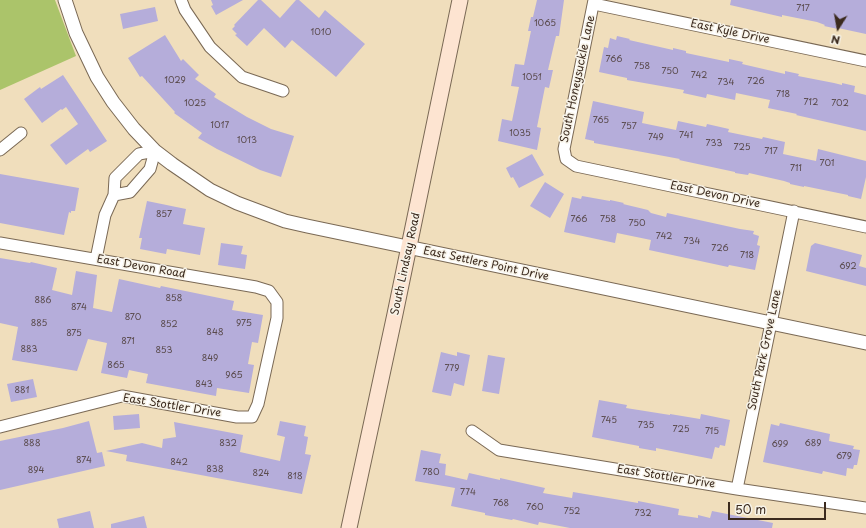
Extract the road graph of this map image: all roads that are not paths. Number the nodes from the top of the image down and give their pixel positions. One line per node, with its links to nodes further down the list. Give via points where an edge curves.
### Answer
1 (65, 0): 9 (street, East Settlers Point Drive, via 76,33 97,77 134,129)
2 (181, 0): 6 (street, via 210,47 242,77)
3 (460, 0): 15 (main road, South Lindsay Road)
4 (594, 2): 5 (street, East Kyle Drive); 10 (street, South Honeysuckle Lane, via 564,149)
5 (866, 61)
6 (283, 91)
7 (21, 133): 8 (street)
8 (0, 150)
9 (155, 151): 11 (street, via 150,169 130,192); 11 (street, via 139,154 115,178); 15 (street, East Settlers Point Drive, via 210,190 237,204 285,221)
10 (566, 159): 12 (street, East Devon Drive, via 576,166)
11 (114, 195): 16 (street, via 105,215)
12 (794, 212): 13 (street, East Devon Drive); 17 (street, South Park Grove Lane)
13 (866, 227)
14 (0, 243): 16 (street, East Devon Road)
15 (408, 248): 17 (street, East Settlers Point Drive); 24 (main road, South Lindsay Road)
16 (96, 259): 19 (street, East Devon Road, via 269,291 277,302 277,318 258,404)
17 (771, 323): 18 (street, East Settlers Point Drive); 22 (street, South Park Grove Lane)
18 (866, 343)
19 (252, 417): 20 (street, East Stottler Drive, via 237,417 122,396)
20 (0, 427)
21 (472, 431): 22 (street, East Stottler Drive, via 499,450)
22 (737, 489): 23 (street, East Stottler Drive)
23 (866, 508)
24 (349, 528)

